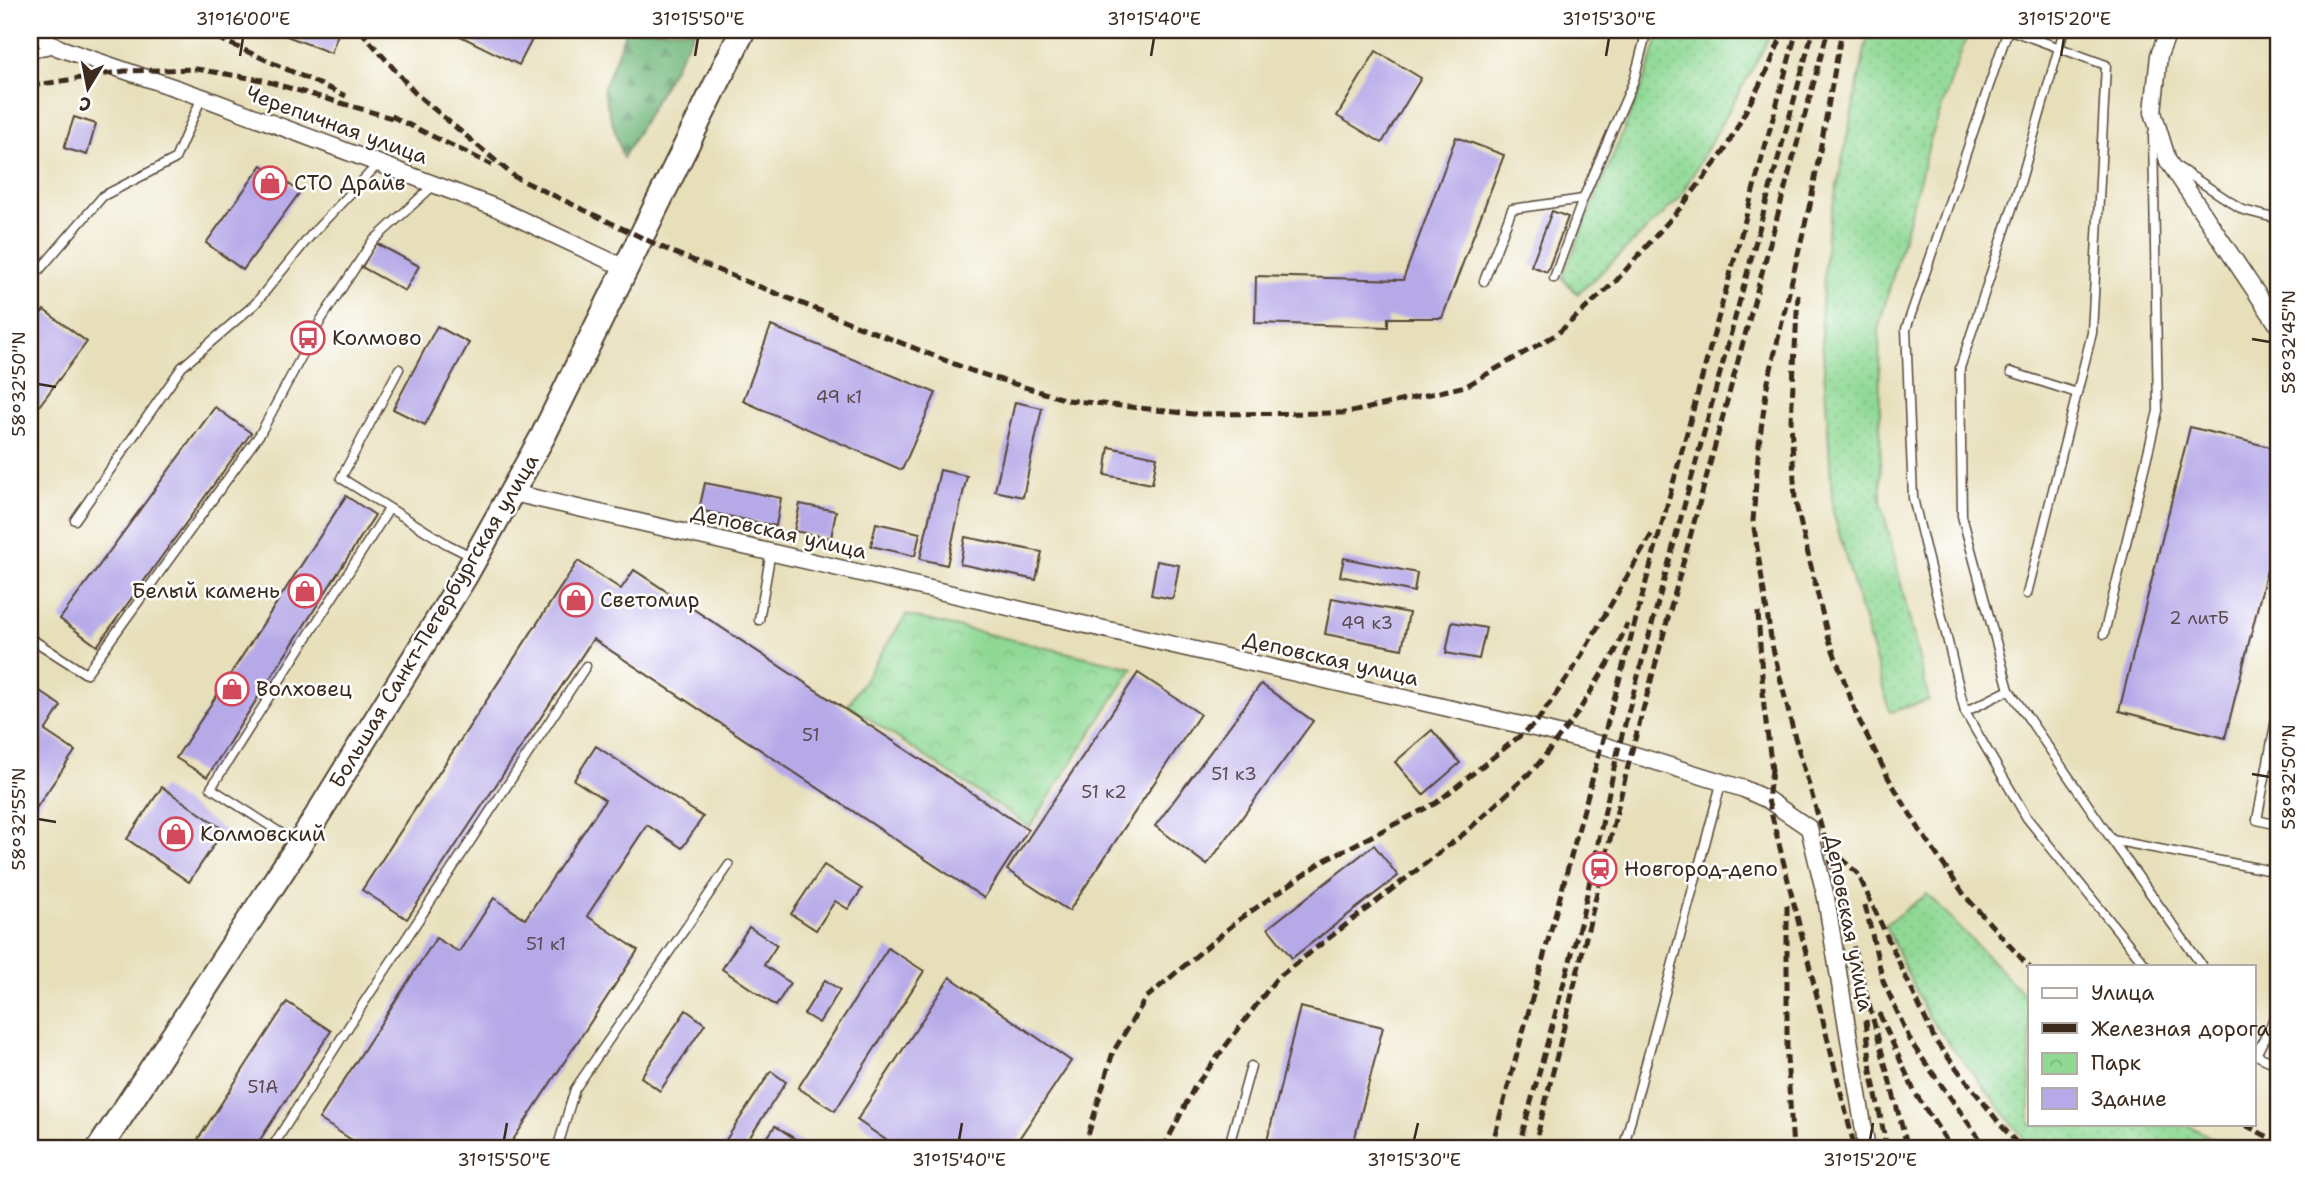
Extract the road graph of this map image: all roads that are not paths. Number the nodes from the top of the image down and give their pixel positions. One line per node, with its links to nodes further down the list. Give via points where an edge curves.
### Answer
1 (743, 30): 17 (main road, Большая Санкт-Петербургская улица)
2 (1647, 30): 15 (lane, via 1634,80)
3 (2009, 30): 7 (lane); 37 (lane, via 1906,329 1913,498)
4 (2064, 30): 7 (lane)
5 (2169, 30): 11 (street, via 2160,55)
6 (30, 31): 8 (street, Черепичная улица)
7 (2058, 47): 24 (lane, via 2106,65 2092,333); 35 (lane, via 2019,187 1960,368 1962,516)
8 (59, 48): 9 (lane); 10 (street, Черепичная улица)
9 (30, 53)
10 (202, 97): 13 (street, Черепичная улица); 19 (lane, via 175,159 103,196)
11 (2153, 112): 12 (street); 32 (lane, via 2158,411)
12 (2168, 161): 16 (lane, via 2244,210); 21 (street)
13 (379, 163): 14 (street, Черепичная улица); 27 (lane, via 254,304 182,367)
14 (435, 184): 17 (street, Черепичная улица); 33 (lane, via 372,242 321,320 260,434 86,674)
15 (1583, 199): 18 (lane); 20 (lane, via 1511,209)
16 (2278, 219)
17 (625, 268): 25 (main road, Большая Санкт-Петербургская улица)
18 (1554, 278)
19 (30, 281)
20 (1484, 281)
21 (2278, 325)
22 (399, 369): 26 (lane, via 341,478)
23 (2011, 372): 24 (lane)
24 (2077, 393): 30 (lane)
25 (513, 493): 28 (street, Деповская улица); 29 (main road, Большая Санкт-Петербургская улица)
26 (389, 509): 29 (lane); 41 (lane, via 211,788)
27 (75, 520)
28 (771, 551): 31 (lane); 38 (street, Деповская улица, via 1541,729)
29 (475, 558): 41 (main road, Большая Санкт-Петербургская улица)
30 (2027, 594)
31 (758, 620)
32 (2104, 634)
33 (30, 638)
34 (586, 666): 50 (lane)
35 (2009, 690): 37 (lane); 40 (lane)
36 (2278, 709): 39 (lane, via 2257,820)
37 (1965, 712): 44 (lane, via 2028,818)
38 (1721, 783): 53 (lane); 54 (street, Деповская улица, via 1768,800 1809,828 1826,898)
39 (2278, 825)
40 (2112, 840): 43 (lane); 45 (lane)
41 (299, 845): 49 (main road, Большая Санкт-Петербургская улица)
42 (729, 865): 51 (lane, via 575,1089)
43 (2278, 872)
44 (2145, 965)
45 (2202, 965)
46 (2278, 1011): 47 (lane, via 2256,1055)
47 (2278, 1065)
48 (1251, 1066): 52 (lane)
49 (99, 1149)
50 (271, 1149)
51 (557, 1149)
52 (1228, 1149)
53 (1623, 1149)
54 (1867, 1149)

